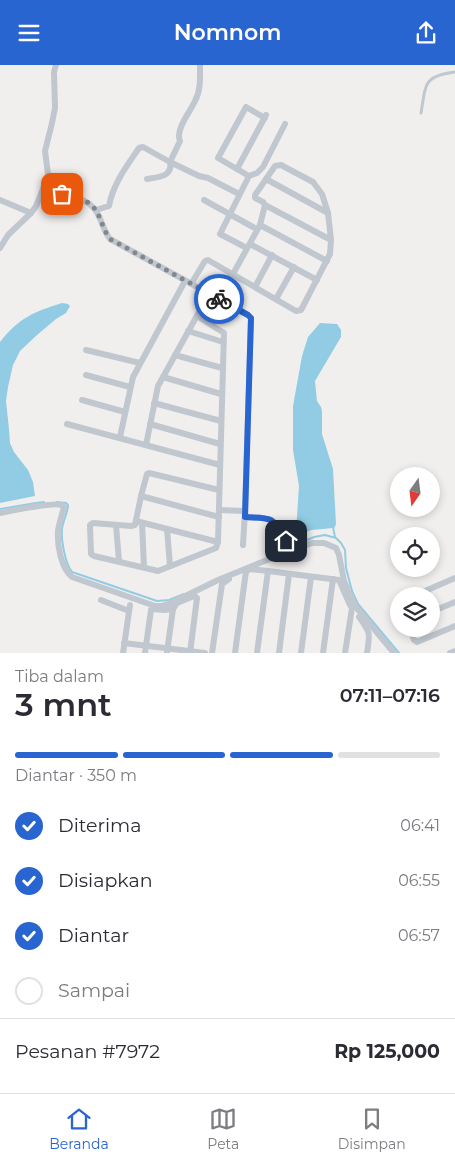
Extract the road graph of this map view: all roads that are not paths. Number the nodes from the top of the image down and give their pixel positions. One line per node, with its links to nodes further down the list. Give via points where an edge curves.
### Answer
1 (56, 65): 11 (street, via 55,108 45,151 48,174)
2 (200, 65): 6 (street, via 198,95 180,128 180,141)
3 (455, 72): 4 (lane, via 435,76 427,83)
4 (421, 113)
5 (285, 125): 8 (street, via 263,167)
6 (170, 162): 9 (street, via 168,173); 12 (street); 16 (street, via 143,147 139,148 118,179 108,206)
7 (237, 169): 7 (street, via 265,116 246,107 218,159); 8 (street)
8 (248, 176): 12 (street)
9 (147, 179)
10 (266, 179): 15 (street, via 255,195); 18 (street); 18 (street, via 275,166 281,165 313,182 320,189)
11 (43, 188): 16 (street, via 80,199); 17 (street)
12 (238, 194): 19 (street)
13 (0, 200): 17 (street)
14 (204, 200): 19 (street)
15 (265, 205): 20 (street); 21 (street)
16 (96, 209): 29 (street, via 110,239)
17 (31, 213): 23 (street, via 8,235)
18 (328, 213): 21 (street)
19 (229, 214): 20 (street); 22 (street, via 220,234)
20 (256, 226): 22 (street); 25 (street)
21 (331, 240): 25 (street)
22 (247, 245): 24 (street); 27 (street)
23 (0, 248)
24 (272, 255): 26 (street); 30 (street)
25 (327, 261): 28 (street)
26 (294, 267): 28 (street); 32 (street)
27 (233, 274): 29 (street, via 208,260); 30 (street)
28 (317, 280): 32 (street, via 301,311)
29 (188, 282): 31 (street); 38 (street)
30 (255, 287): 32 (street)
31 (209, 294): 33 (street); 58 (street, via 251,318)
32 (276, 299)
33 (197, 317): 34 (street); 35 (street, via 222,331)
34 (188, 331): 35 (street); 37 (street)
35 (223, 342): 39 (street)
36 (86, 350): 38 (street)
37 (175, 355): 39 (street); 41 (street)
38 (140, 363): 42 (street)
39 (222, 368): 43 (street)
40 (86, 375): 42 (street)
41 (163, 377): 43 (street); 45 (street)
42 (130, 387): 46 (street)
43 (221, 394): 47 (street)
44 (82, 400): 46 (street)
45 (154, 403): 47 (street); 49 (street)
46 (125, 412): 50 (street)
47 (221, 421): 51 (street)
48 (67, 424): 50 (street)
49 (150, 424): 51 (street); 52 (street)
50 (120, 437): 52 (street)
51 (220, 444): 53 (street)
52 (146, 445): 53 (street)
53 (220, 465): 54 (street)
54 (219, 490): 55 (street, via 149,473); 57 (street)
55 (141, 495): 57 (street); 59 (street)
56 (0, 513): 64 (street, via 63,505 58,534 68,573 155,606 170,604)
57 (219, 513): 58 (street); 62 (street)
58 (245, 514): 63 (street); 64 (street, via 270,520 286,541)
59 (139, 522): 60 (street, via 131,526); 61 (street); 67 (street)
60 (116, 525): 65 (street); 65 (street, via 90,525 91,554)
61 (167, 529): 62 (street); 66 (street)
62 (218, 542): 66 (street, via 216,548)
63 (243, 545)
64 (289, 551): 99 (street, via 318,542 336,548 344,581 355,606)
65 (119, 561): 67 (street)
66 (170, 566): 67 (street, via 158,571)
67 (144, 567)
68 (246, 571): 69 (street); 91 (street, via 222,584); 92 (street)
69 (268, 571): 70 (street); 93 (street)
70 (289, 574): 71 (street); 94 (street)
71 (311, 577): 73 (street); 95 (street)
72 (455, 578): 74 (street)
73 (333, 579): 77 (street, via 339,580); 96 (street)
74 (434, 587)
75 (101, 600): 84 (street, via 129,608)
76 (455, 602): 79 (street)
77 (352, 608): 97 (street); 98 (street, via 369,631)
78 (173, 609): 85 (street, via 151,610); 86 (street); 88 (street, via 177,603 197,598)
79 (440, 609)
80 (455, 626): 81 (street)
81 (440, 632)
82 (413, 637): 83 (street, via 417,642)
83 (429, 637)
84 (124, 643): 85 (street); 89 (street)
85 (146, 649): 86 (street)
86 (167, 651): 88 (street)
87 (455, 651): 100 (street)
88 (190, 652): 90 (street)
89 (123, 653)
90 (204, 653)
91 (212, 653)
92 (235, 653)
93 (257, 653)
94 (279, 653)
95 (301, 653)
96 (323, 653)
97 (346, 653)
98 (367, 653)
99 (394, 653)
100 (450, 653)

